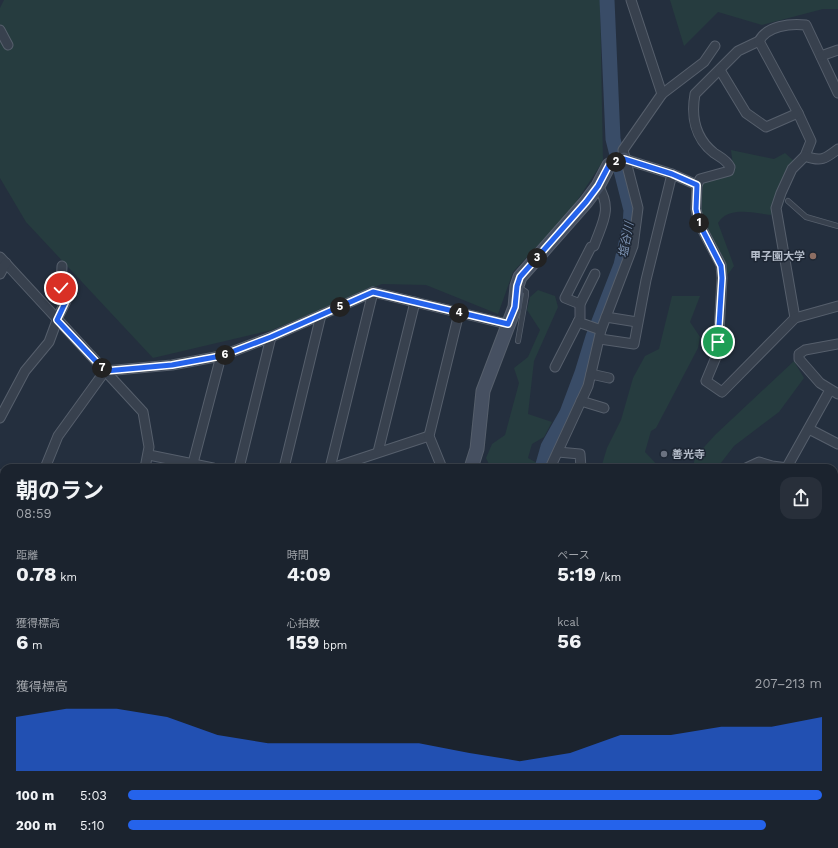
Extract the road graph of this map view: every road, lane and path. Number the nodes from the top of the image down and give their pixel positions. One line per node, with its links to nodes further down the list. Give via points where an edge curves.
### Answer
1 (631, 0): 10 (street)
2 (0, 30): 4 (street)
3 (759, 41): 7 (street, via 762,35 777,28 796,24 806,25); 8 (street, via 738,51); 11 (street)
4 (8, 45)
5 (715, 46): 10 (street, via 704,62)
6 (838, 50): 7 (street)
7 (821, 56): 9 (street)
8 (720, 70): 11 (street, via 746,113 766,127); 16 (street, via 696,94 694,120 706,145 729,163 730,167 725,173 700,179)
9 (838, 93)
10 (662, 94): 14 (street, via 623,150)
11 (798, 113): 13 (street, via 810,141)
12 (838, 149): 13 (street, via 825,159 817,161)
13 (805, 156): 18 (street, via 792,169)
14 (624, 159): 15 (street); 17 (street, via 609,165); 32 (street, via 638,208 633,246)
15 (672, 174): 16 (street); 36 (street)
16 (697, 185): 33 (street, via 696,209 699,223 721,266 722,278 718,349 706,381 722,392)
17 (598, 186): 25 (street, via 520,277); 28 (street, via 607,211 594,246 591,247 565,298)
18 (781, 193): 19 (street); 33 (street, via 776,208)
19 (788, 201): 20 (lane, via 806,217)
20 (838, 226)
21 (3, 260): 23 (street); 34 (street)
22 (62, 266): 34 (street, via 61,288 66,301)
23 (0, 274)
24 (595, 274): 28 (street)
25 (517, 286): 37 (street, via 515,307); 40 (lane, via 526,292)
26 (373, 292): 27 (street); 31 (street); 63 (street)
27 (415, 302): 30 (street); 54 (street)
28 (580, 304): 35 (street)
29 (838, 306): 33 (street)
30 (459, 313): 37 (street); 52 (street)
31 (321, 315): 39 (street); 62 (street)
32 (606, 317): 36 (street); 38 (street)
33 (795, 318)
34 (57, 320): 44 (street); 50 (street, via 49,342 25,371)
35 (578, 322): 38 (street); 43 (street)
36 (637, 322): 38 (street, via 634,344)
37 (508, 324): 66 (street, via 483,391 477,449)
38 (600, 334): 45 (street)
39 (271, 337): 42 (street); 61 (street)
40 (518, 342)
41 (838, 344): 47 (street, via 805,350 799,354 799,359 820,383)
42 (221, 356): 44 (street, via 172,365); 60 (street)
43 (555, 367)
44 (105, 371): 56 (street, via 143,412); 57 (street, via 58,436)
45 (591, 374): 46 (street); 48 (street)
46 (609, 378)
47 (834, 392): 51 (street)
48 (581, 401): 49 (street); 55 (street)
49 (604, 408)
50 (0, 418)
51 (809, 429): 53 (street); 71 (street)
52 (429, 436): 54 (street); 65 (street)
53 (838, 444)
54 (378, 452): 64 (street)
55 (558, 452): 67 (street); 68 (street, via 580,454)
56 (149, 455): 58 (street); 59 (street)
57 (47, 464)
58 (147, 464)
59 (186, 464)
60 (190, 464)
61 (240, 464)
62 (285, 464)
63 (332, 464)
64 (343, 464)
65 (440, 464)
66 (472, 464)
67 (552, 464)
68 (581, 464)
69 (755, 464): 70 (street)
70 (764, 464)
71 (790, 464)

